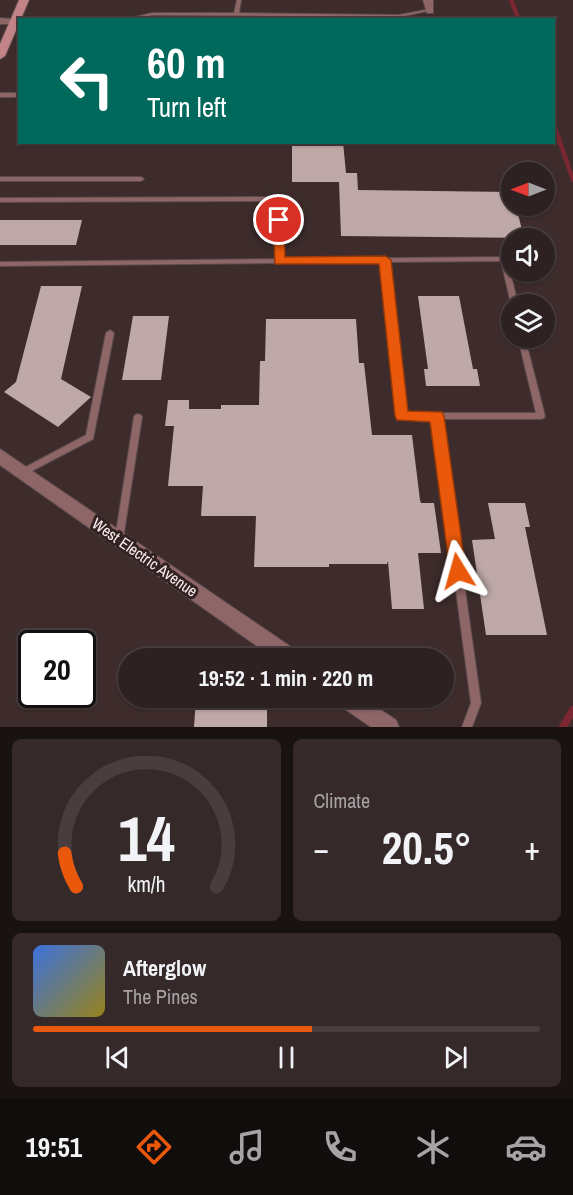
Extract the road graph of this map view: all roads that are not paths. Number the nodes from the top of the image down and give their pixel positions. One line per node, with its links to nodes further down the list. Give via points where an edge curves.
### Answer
1 (24, 0): 7 (street)
2 (240, 0): 4 (lane)
3 (429, 7): 4 (lane, via 399,16)
4 (236, 15): 5 (lane)
5 (133, 18)
6 (0, 21): 7 (street)
7 (17, 21): 8 (street)
8 (0, 56)
9 (0, 95): 10 (lane)
10 (18, 95)
11 (0, 179): 12 (lane)
12 (141, 179)
13 (0, 200): 15 (lane, via 278,199)
14 (385, 260): 15 (lane); 17 (lane, via 504,259); 20 (lane, via 402,416)
15 (279, 261): 16 (lane)
16 (0, 264)
17 (513, 294)
18 (110, 333): 23 (lane, via 90,437)
19 (524, 348): 20 (lane, via 541,416)
20 (437, 416): 28 (lane, via 476,703)
21 (138, 417): 24 (lane)
22 (0, 456): 23 (street, West Electric Avenue)
23 (22, 472): 24 (street, West Electric Avenue)
24 (119, 539): 25 (street, West Electric Avenue)
25 (276, 648)
26 (361, 708): 27 (street)
27 (389, 727)
28 (467, 727)

